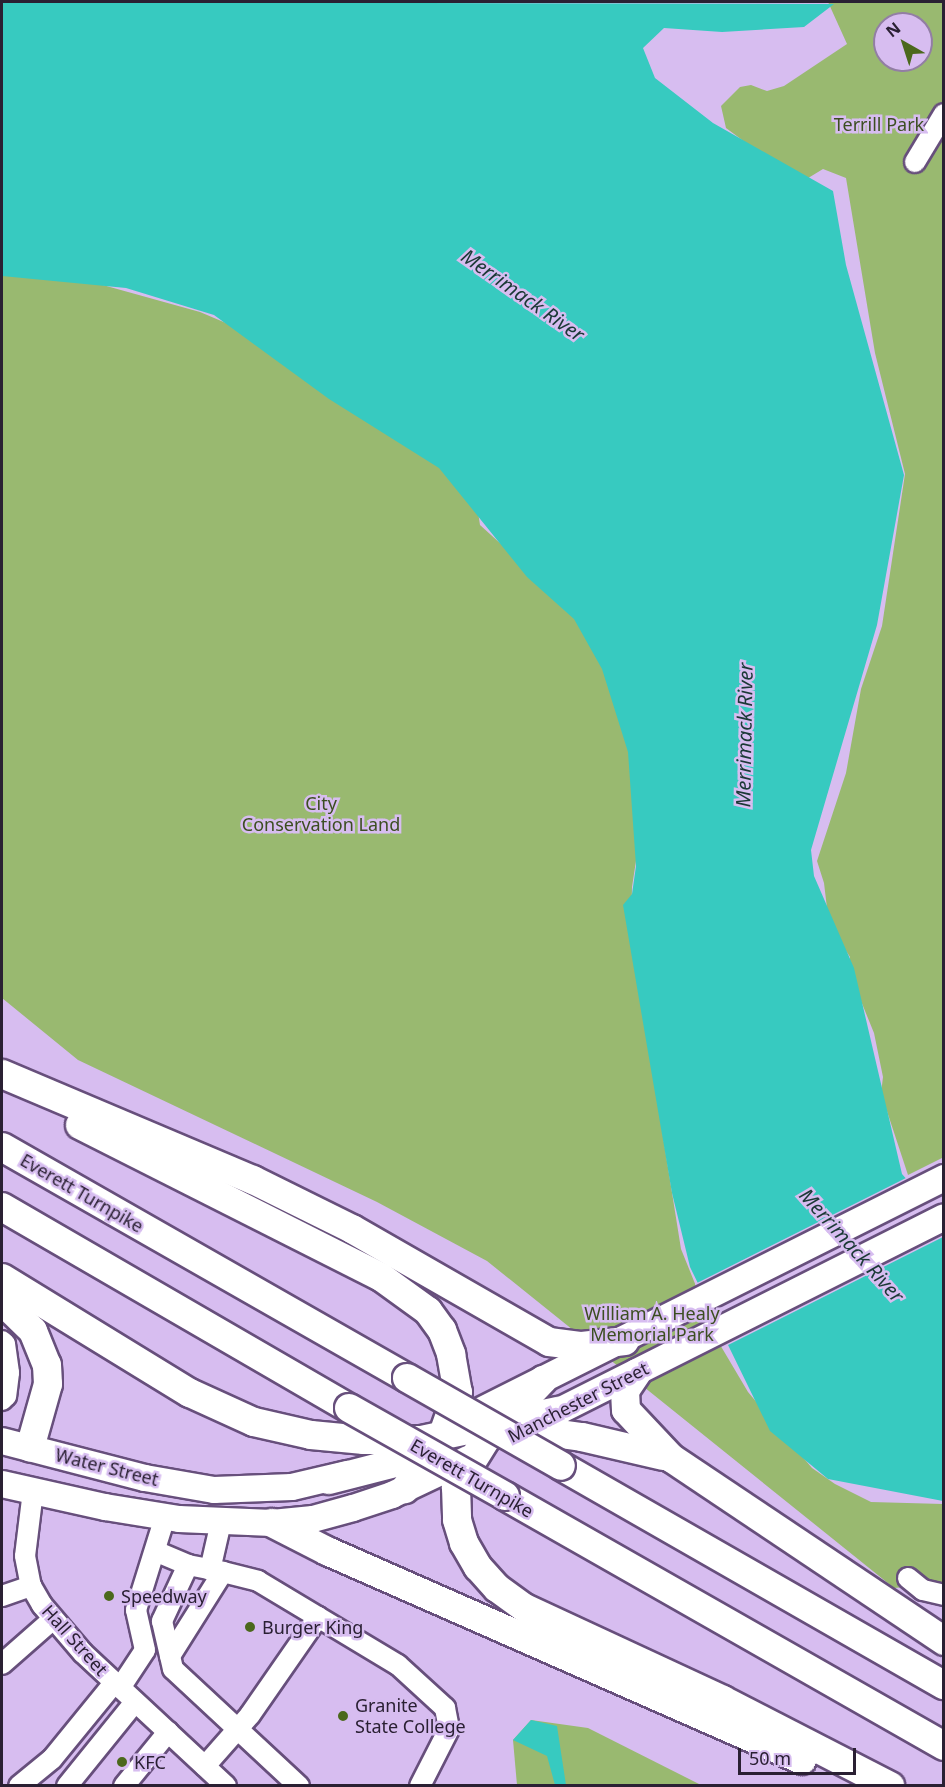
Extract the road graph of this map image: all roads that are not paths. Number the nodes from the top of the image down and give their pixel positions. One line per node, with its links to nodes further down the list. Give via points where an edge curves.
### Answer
1 (944, 114): 2 (street)
2 (915, 162)
3 (2, 1074): 12 (highway, via 253,1180 352,1229 549,1342 582,1346)
4 (2, 1085): 18 (highway, via 381,1277 412,1297 442,1330 458,1382)
5 (2, 1147): 42 (highway, Everett Turnpike, bridge)
6 (944, 1178): 12 (main road, Manchester Street)
7 (2, 1207): 46 (highway, Everett Turnpike, bridge)
8 (944, 1217): 13 (main road, Manchester Street)
9 (2, 1278): 18 (highway, via 190,1393 254,1422 311,1435)
10 (2, 1301): 20 (highway, via 33,1331 48,1365 48,1384)
11 (2, 1341): 15 (street, via 6,1344 9,1373)
12 (625, 1341): 14 (main road, Manchester Street)
13 (637, 1373): 16 (main road, Manchester Street); 21 (highway, via 625,1391 626,1410)
14 (543, 1380): 17 (highway); 18 (main road, Manchester Street)
15 (2, 1400)
16 (558, 1411): 17 (highway)
17 (493, 1439): 18 (highway); 21 (highway, via 546,1432); 24 (main road); 55 (highway, via 456,1487 457,1520 464,1543 497,1588 525,1608 723,1700)
18 (434, 1440): 22 (highway); 24 (highway)
19 (2, 1441): 20 (main road, Water Street)
20 (30, 1448): 22 (main road, Water Street, via 145,1478 214,1490 292,1487); 25 (main road, Hall Street)
21 (671, 1458): 38 (highway)
22 (329, 1480)
23 (2, 1484): 25 (main road, Water Street)
24 (405, 1489): 28 (main road, via 323,1516)
25 (33, 1491): 26 (main road, Water Street); 33 (street, Hall Street, via 25,1556)
26 (165, 1517): 27 (main road, Water Street); 29 (street)
27 (221, 1522): 28 (main road); 31 (street)
28 (273, 1523): 54 (highway, via 327,1551)
29 (155, 1551): 30 (street); 41 (street, via 136,1610 145,1650)
30 (188, 1565): 31 (street); 39 (street, via 162,1621)
31 (217, 1571): 36 (street, via 258,1581); 39 (street)
32 (908, 1578): 34 (street, via 923,1590)
33 (31, 1586): 35 (street); 37 (street, Hall Street)
34 (944, 1595)
35 (2, 1596)
36 (318, 1617): 44 (street); 53 (street, via 398,1665 445,1708 450,1717 449,1729)
37 (52, 1620): 40 (street); 41 (street, Hall Street)
38 (944, 1641)
39 (170, 1656): 44 (street, via 173,1669)
40 (2, 1664)
41 (117, 1685): 43 (street, Hall Street); 49 (street, via 52,1759)
42 (944, 1685)
43 (135, 1702): 45 (street, Hall Street); 48 (street)
44 (237, 1731): 47 (street); 52 (street)
45 (168, 1732): 47 (street, Hall Street); 50 (street)
46 (944, 1746)
47 (205, 1766): 51 (street, Hall Street)
48 (71, 1783)
49 (19, 1785)
50 (124, 1785)
51 (226, 1785)
52 (298, 1785)
53 (420, 1785)
54 (859, 1785)
55 (890, 1785)

